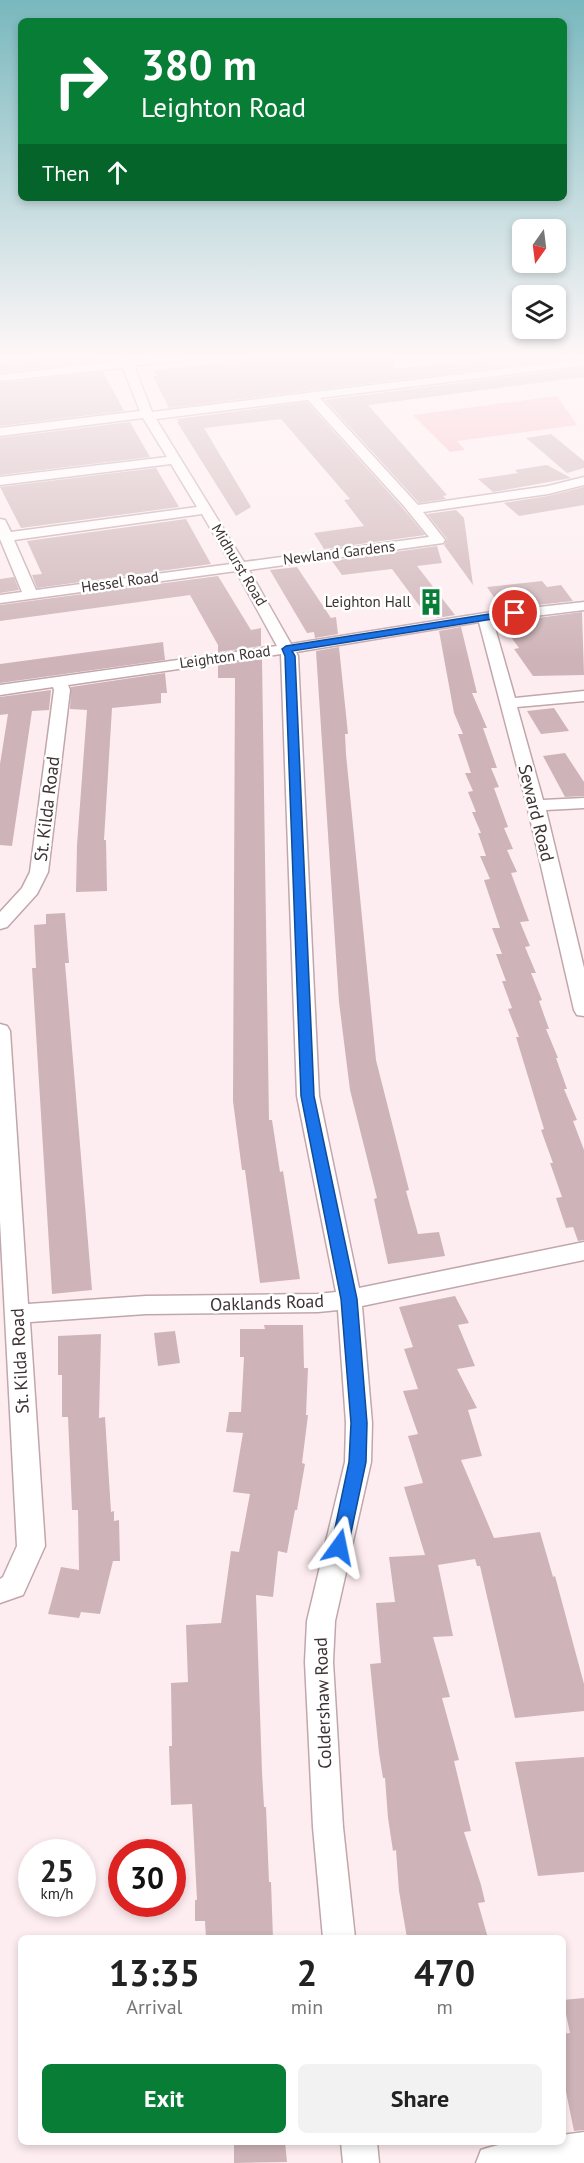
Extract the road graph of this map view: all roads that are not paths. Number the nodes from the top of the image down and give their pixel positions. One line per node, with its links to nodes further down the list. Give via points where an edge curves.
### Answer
1 (366, 458): 6 (street)
2 (174, 460): 3 (street); 5 (street, Midhurst Road)
3 (0, 481)
4 (584, 481): 6 (street)
5 (205, 510): 7 (street); 8 (street, Midhurst Road)
6 (413, 510): 8 (street, Newland Gardens, via 438,540)
7 (3, 530): 9 (street)
8 (240, 566): 9 (street, Hessel Road); 13 (street, Midhurst Road)
9 (31, 595): 10 (street, Hessel Road)
10 (0, 599)
11 (584, 606): 12 (street, Leighton Road)
12 (484, 617): 13 (street, Leighton Road); 17 (street, Seward Road)
13 (286, 649): 14 (street, Leighton Road); 24 (street, Coldershaw Road, via 290,656 308,1096)
14 (59, 682): 15 (street, Leighton Road); 20 (street, St. Kilda Road, via 62,690 39,872 30,890)
15 (0, 690)
16 (584, 696): 17 (street)
17 (508, 703): 19 (street, Seward Road)
18 (584, 803): 19 (street)
19 (536, 805): 21 (street, Seward Road)
20 (0, 923)
21 (584, 1011)
22 (0, 1032): 25 (street, St. Kilda Road)
23 (584, 1251): 24 (street, Oaklands Road)
24 (349, 1299): 25 (street, Oaklands Road, via 318,1303 146,1305); 27 (street, Coldershaw Road, via 359,1423 358,1462 321,1621 319,1662)
25 (18, 1314): 26 (street, St. Kilda Road, via 32,1546 13,1586)
26 (0, 1591)
27 (339, 1935)
28 (359, 2145): 30 (street)
29 (584, 2150): 31 (street)
30 (361, 2163)
31 (494, 2163)

